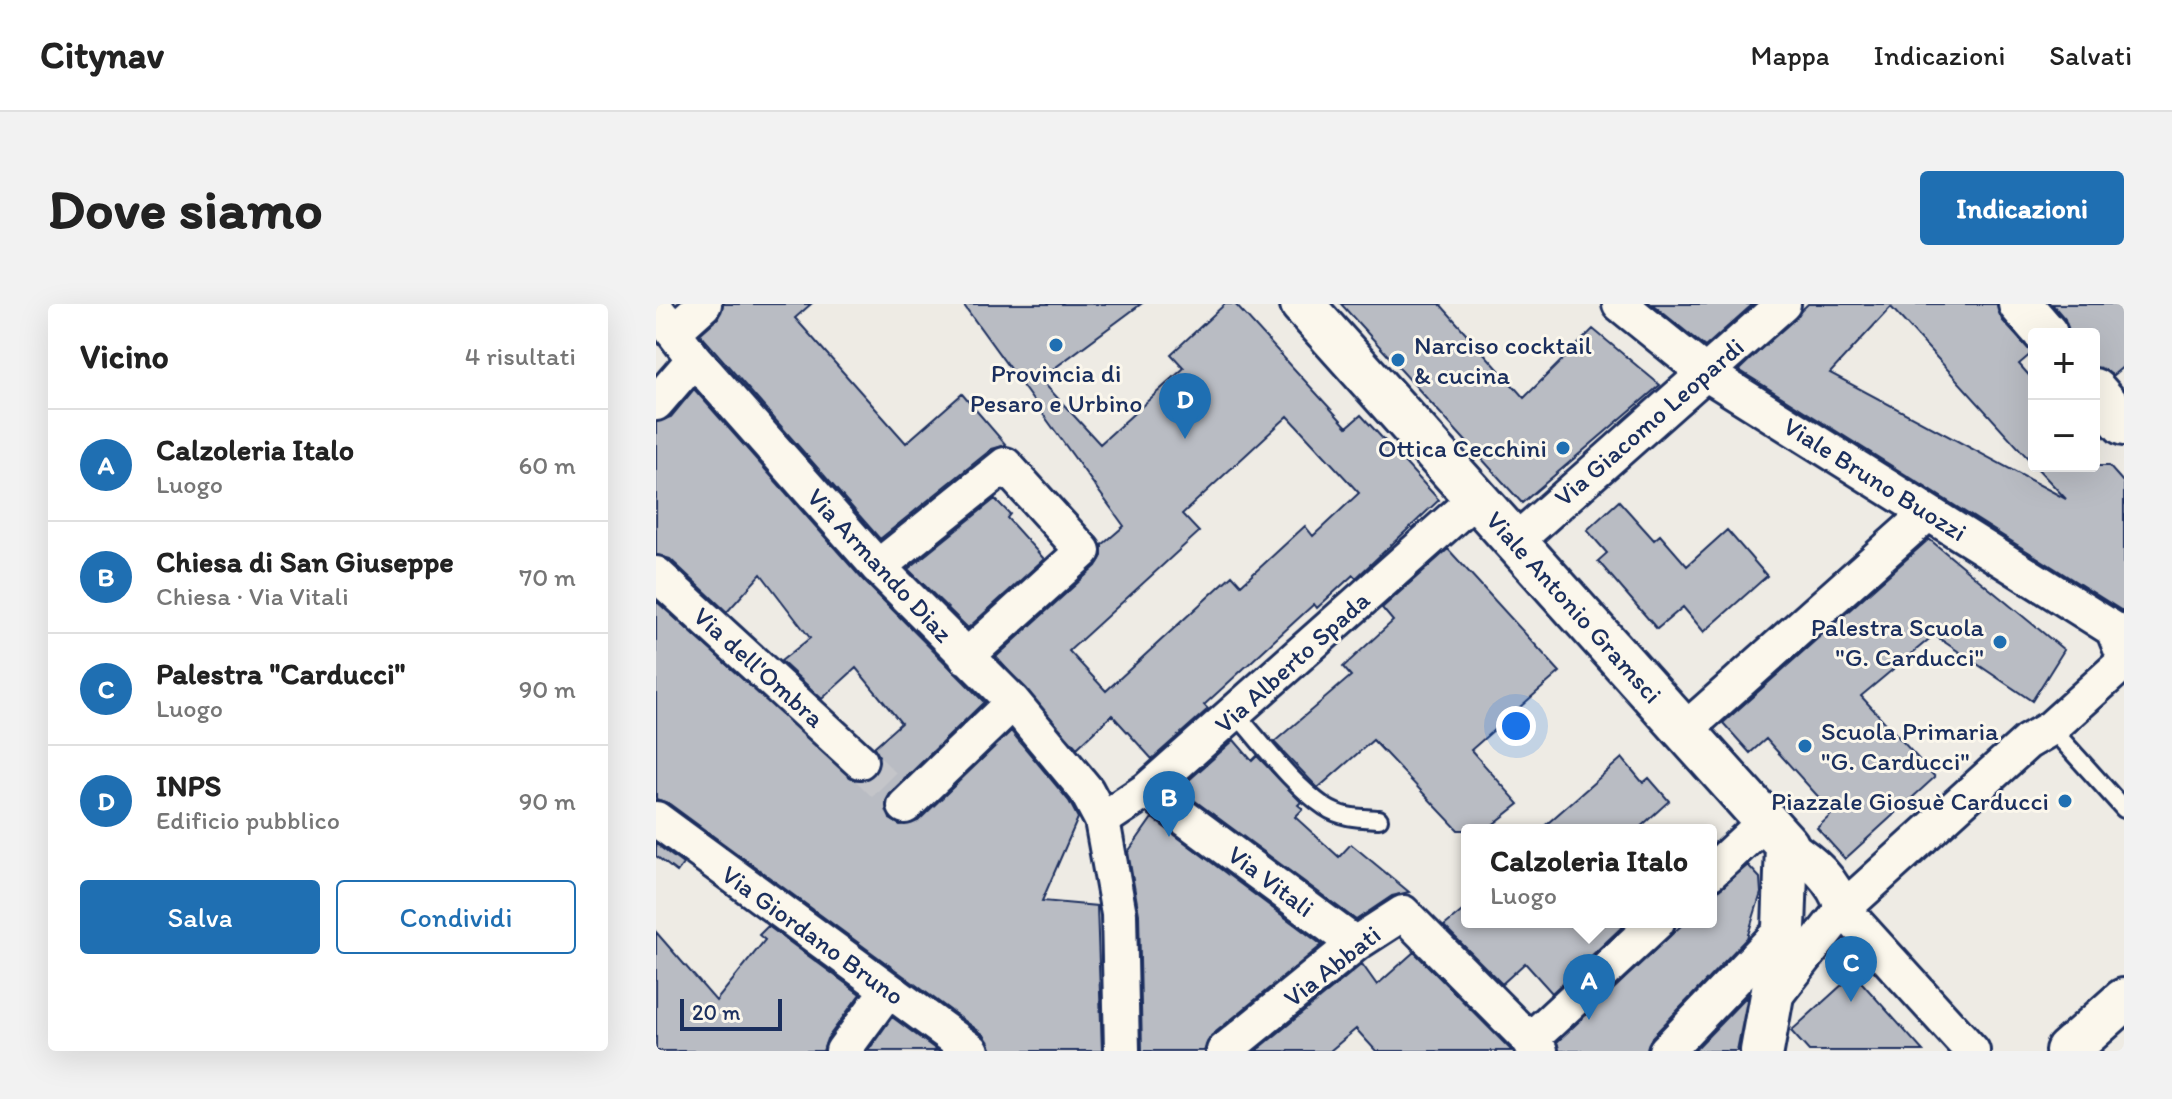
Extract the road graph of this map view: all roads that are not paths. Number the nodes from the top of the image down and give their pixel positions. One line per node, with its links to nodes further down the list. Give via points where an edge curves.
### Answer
1 (704, 304): 6 (street)
2 (1302, 304): 13 (street, Viale Antonio Gramsci)
3 (1620, 304): 9 (street, Viale Bruno Buozzi)
4 (1783, 304): 9 (street, Via Giacomo Leopardi)
5 (2020, 304): 7 (street)
6 (665, 320): 8 (street, Via Armando Diaz)
7 (2041, 328)
8 (694, 359): 11 (street); 16 (street, Via Armando Diaz)
9 (1704, 372): 14 (street, Viale Bruno Buozzi); 15 (street, Via Giacomo Leopardi)
10 (2100, 397): 12 (street)
11 (656, 403)
12 (2124, 424)
13 (1477, 497): 15 (street, Viale Antonio Gramsci); 22 (street, Via Alberto Spada)
14 (1928, 513): 18 (street, Viale Bruno Buozzi, via 2113,629); 24 (street)
15 (1516, 541): 24 (street, Viale Antonio Gramsci)
16 (878, 567): 19 (street, Via Armando Diaz); 19 (street, via 1005,465 1083,551)
17 (656, 574): 25 (street, Via dell'Ombra)
18 (2124, 656)
19 (966, 657): 21 (street, Via Armando Diaz)
20 (2124, 662): 23 (street)
21 (1013, 702): 27 (street); 31 (street, Via Armando Diaz, via 1086,790)
22 (1235, 713): 26 (street, Via Alberto Spada); 30 (lane, via 1326,808)
23 (2051, 728): 28 (lane); 34 (street, via 2027,742)
24 (1685, 730): 32 (street, Viale Antonio Gramsci)
25 (860, 761)
26 (1147, 790): 31 (street, Via Alberto Spada); 37 (street, Via Vitali)
27 (905, 806)
28 (2124, 809)
29 (656, 819): 38 (street, Via Giordano Bruno)
30 (1379, 819)
31 (1102, 820): 44 (street, Via Armando Diaz, via 1119,914)
32 (1777, 833): 33 (street); 34 (street, Viale Antonio Gramsci, via 1836,889); 36 (street)
33 (1717, 868)
34 (1843, 909): 40 (street); 48 (street, Viale Antonio Gramsci)
35 (1651, 928): 41 (street)
36 (1784, 928): 40 (street); 46 (street)
37 (1355, 944): 41 (street, Via Abbati, via 1403,913); 45 (street, Via Abbati)
38 (887, 991): 42 (street); 43 (street, Via Giordano Bruno)
39 (2124, 1000): 49 (street)
40 (1771, 1001): 47 (street)
41 (1534, 1046)
42 (843, 1051)
43 (972, 1051)
44 (1122, 1051)
45 (1224, 1051)
46 (1666, 1051)
47 (1762, 1051)
48 (1972, 1051)
49 (2067, 1051)

